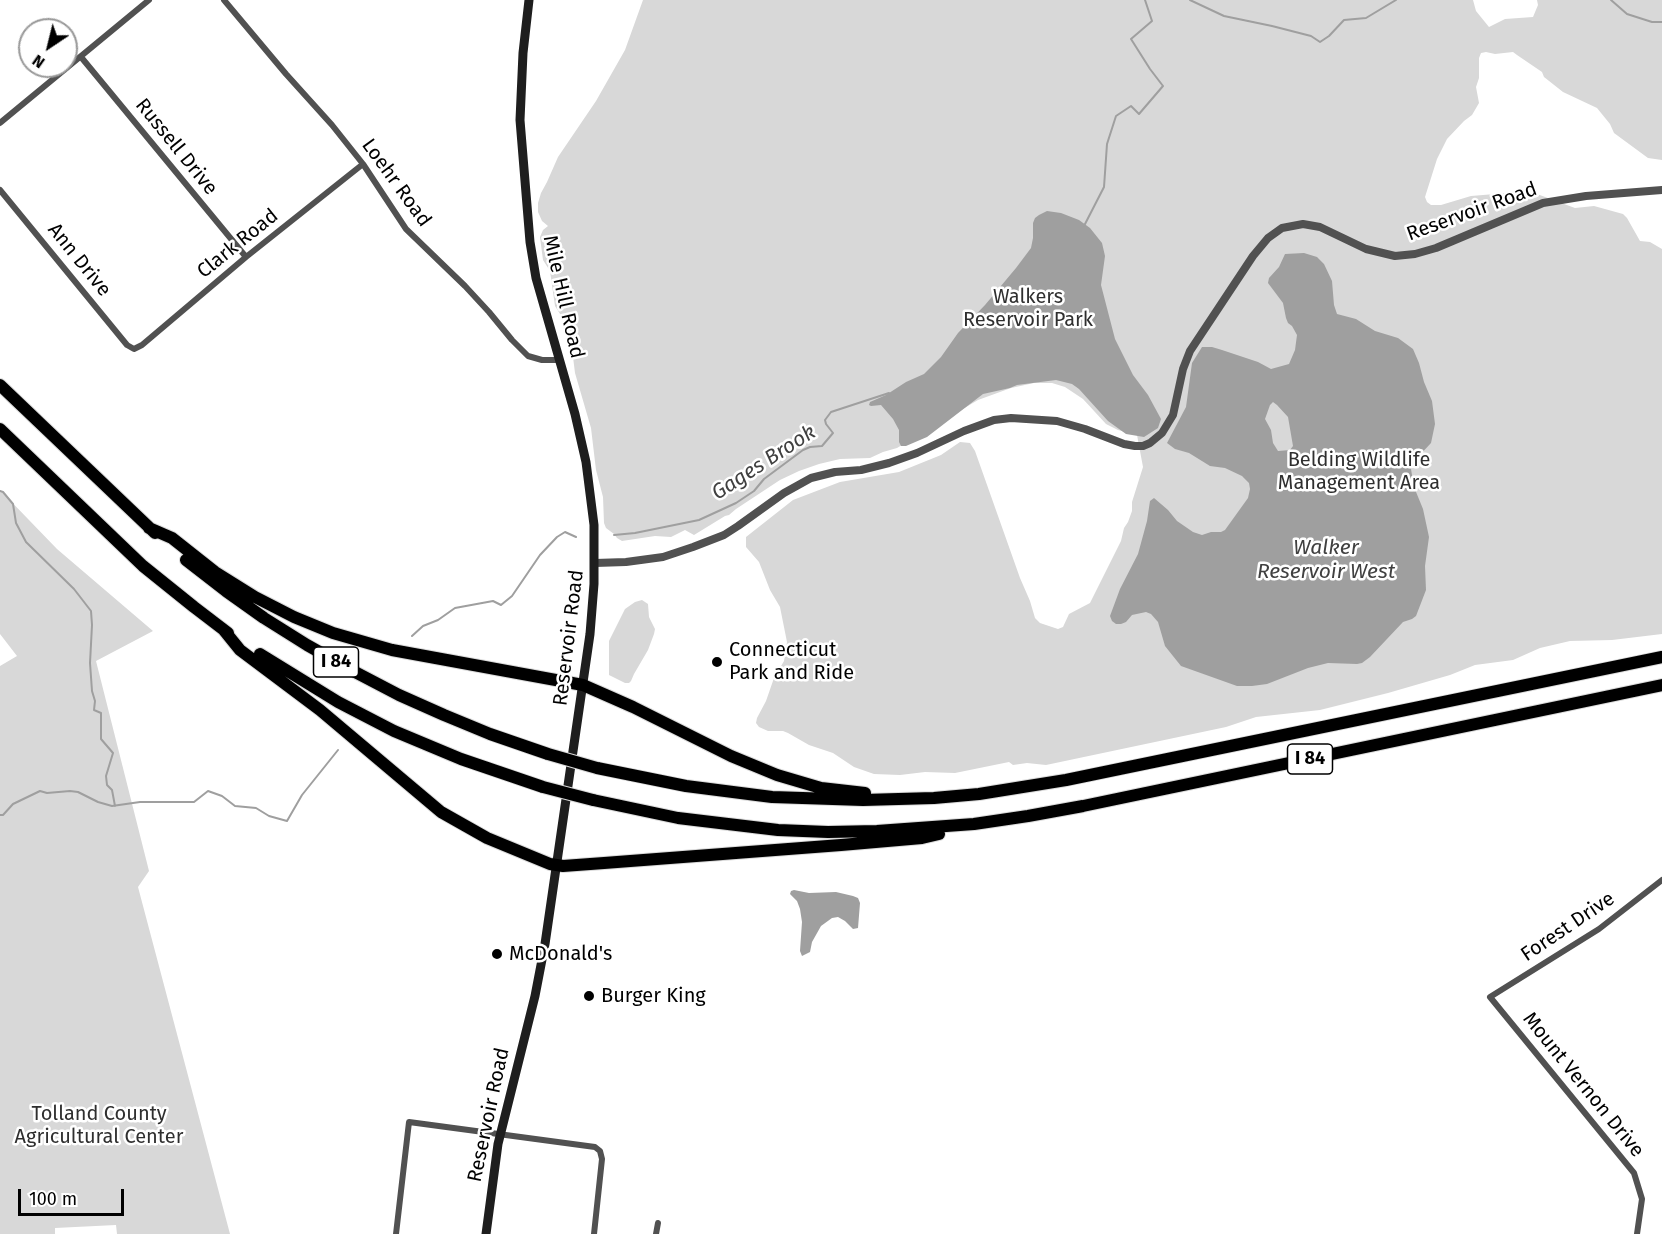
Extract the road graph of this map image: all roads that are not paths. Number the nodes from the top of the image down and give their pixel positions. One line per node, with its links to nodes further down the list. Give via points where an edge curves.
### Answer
1 (149, 0): 4 (street)
2 (224, 0): 6 (street, Loehr Road)
3 (529, 0): 11 (main road, Mile Hill Road, via 521,82 522,158 536,278)
4 (81, 57): 5 (street); 9 (street, Russell Drive)
5 (0, 123)
6 (363, 164): 9 (street, Clark Road); 11 (street, Loehr Road, via 406,229 465,286 512,340 528,356)
7 (0, 190): 10 (street, Ann Drive)
8 (1662, 190): 15 (street, Reservoir Road, via 1543,203 1415,254 1395,256 1366,249 1320,226 1282,228 1253,256 1190,351 1173,414 1162,433 1150,443 1124,444 1057,421 994,420 889,463 811,478 731,530 693,547 663,557)
9 (246, 258): 10 (street, Clark Road)
10 (134, 349)
11 (559, 360): 15 (main road, Mile Hill Road, via 586,462)
12 (0, 385): 14 (highway, I 84)
13 (0, 429): 16 (highway, I 84, via 136,559)
14 (149, 528): 18 (highway, via 172,538 255,597 333,633 392,650); 20 (highway, I 84, bridge, via 226,591 285,631 378,685 490,734 597,768 686,786 748,795)
15 (595, 563): 18 (main road, Reservoir Road)
16 (223, 629): 21 (highway, I 84, bridge, via 264,658 394,731 543,787 687,819 778,830 869,832); 22 (highway, via 240,650 320,710 441,812 487,838)
17 (1662, 657): 20 (highway, I 84, via 1058,782 979,794)
18 (583, 685): 20 (highway, via 777,776 821,788 878,793); 22 (main road, Reservoir Road)
19 (1662, 685): 21 (highway, I 84, via 1064,810)
20 (898, 800)
21 (957, 826): 22 (highway, via 922,838)
22 (557, 866): 25 (main road, Reservoir Road, via 540,972)
23 (1662, 880): 24 (street, Forest Drive, via 1599,929)
24 (1490, 998): 31 (street, Mount Vernon Drive, via 1634,1173 1642,1199)
25 (500, 1133): 27 (street, via 409,1122); 28 (main road, Reservoir Road); 29 (street, via 595,1147 600,1151)
26 (658, 1223): 30 (street)
27 (396, 1234)
28 (486, 1234)
29 (594, 1234)
30 (656, 1234)
31 (1636, 1234)

